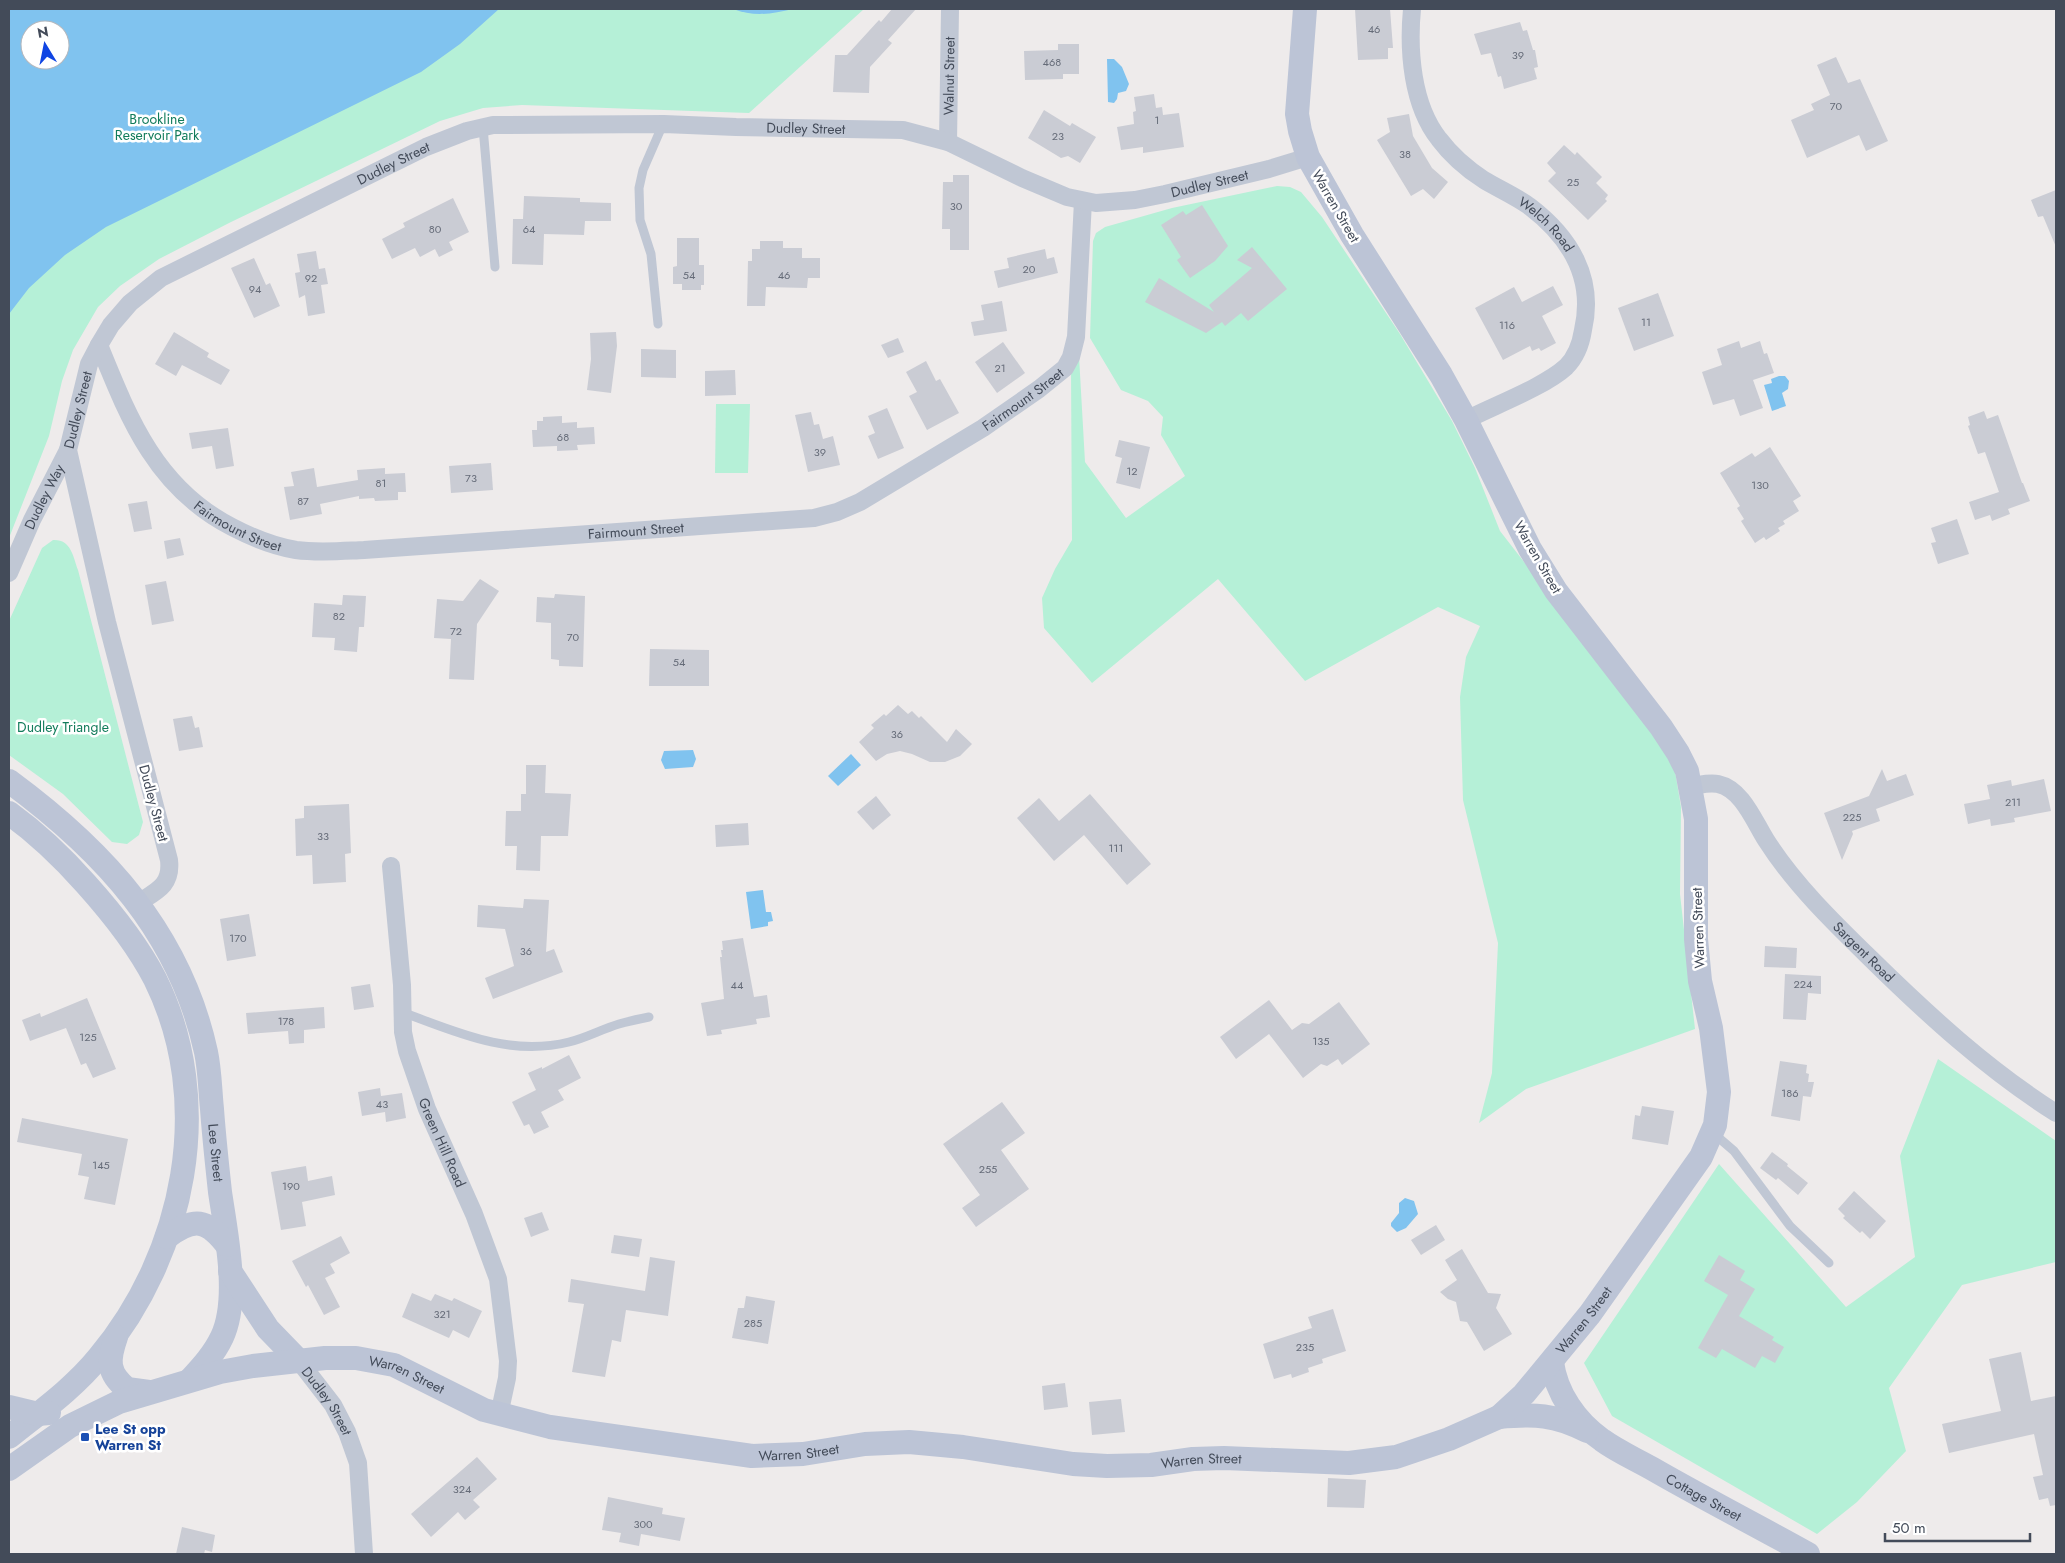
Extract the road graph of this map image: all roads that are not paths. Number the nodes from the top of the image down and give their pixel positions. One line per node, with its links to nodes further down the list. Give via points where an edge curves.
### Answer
1 (950, 9): 6 (street, Walnut Street)
2 (1305, 9): 7 (street, Warren Street, via 1297,114)
3 (1412, 9): 12 (street, Welch Road, via 1416,81 1434,132 1463,164 1529,206 1562,237 1579,264 1587,296 1583,334 1575,355 1566,366 1548,379)
4 (664, 124): 5 (street, Dudley Street, via 509,124); 6 (street, Dudley Street, via 903,130); 10 (lane, via 643,170 639,188 640,220 651,254)
5 (482, 127): 9 (lane); 11 (street, Dudley Street, via 426,147 161,278 130,303)
6 (948, 142): 8 (street, Dudley Street, via 1022,178)
7 (1308, 157): 8 (street, Dudley Street, via 1135,200 1112,203); 12 (street, Warren Street)
8 (1083, 201): 11 (street, Fairmount Street, via 1076,337 1065,368 983,428 882,490 837,512 814,518 364,550 313,551 277,546 257,540 204,512 169,480 139,435)
9 (495, 267)
10 (658, 324)
11 (99, 345): 13 (street, Dudley Street, via 89,364)
12 (1466, 420): 16 (street, Warren Street, via 1530,549 1562,598 1661,727 1683,761)
13 (68, 450): 14 (street, Dudley Way); 19 (street, Dudley Street, via 107,622 169,860 170,876 164,886)
14 (9, 573)
15 (9, 780): 19 (street, Lee Street, via 68,827)
16 (1691, 786): 22 (street, Sargent Road, via 1715,784 1734,792 1781,862 1824,913 1955,1037); 23 (street, Warren Street, via 1697,842 1696,939 1719,1092)
17 (9, 813): 24 (street, Lee Street, via 44,840 102,901 144,960 165,1002 180,1053 187,1106 184,1166)
18 (390, 866): 20 (street, Green Hill Road)
19 (138, 903): 25 (street, Lee Street, via 172,957 200,1029 208,1068)
20 (402, 1012): 21 (lane, via 472,1038 529,1048 568,1042); 36 (street, Green Hill Road, via 407,1051 427,1108 474,1214 498,1279 508,1361)
21 (649, 1017)
22 (2056, 1113)
23 (1712, 1132): 26 (lane, via 1734,1151 1790,1226); 30 (street, Warren Street, via 1701,1157 1685,1180)
24 (168, 1237): 25 (street, via 189,1223 198,1223 216,1231); 28 (street, Lee Street, via 147,1284)
25 (227, 1245): 27 (street, Lee Street)
26 (1830, 1263)
27 (230, 1271): 29 (street, Dudley Street, via 268,1329); 31 (street, Lee Street, via 227,1317 222,1336)
28 (119, 1331): 32 (street, via 110,1358 113,1373 127,1389); 35 (street, Lee Street, via 88,1369)
29 (299, 1361): 31 (street, Warren Street, via 253,1366); 36 (street, Warren Street, via 356,1358 394,1365); 41 (street, Dudley Street, via 333,1405 358,1463)
30 (1552, 1362): 37 (street, Warren Street); 39 (street, Cottage Street, via 1564,1399)
31 (190, 1380): 32 (street)
32 (149, 1392): 33 (street)
33 (119, 1402): 35 (street, via 64,1413); 40 (street, via 70,1426)
34 (9, 1407): 35 (street)
35 (38, 1414): 38 (street, Lee Street)
36 (500, 1415): 37 (street, Warren Street, via 550,1427 738,1455 777,1456 865,1444 910,1442 1107,1466 1224,1458 1362,1462 1396,1457 1430,1446)
37 (1499, 1417): 39 (street, Cottage Street, via 1552,1416 1572,1423)
38 (9, 1437)
39 (1601, 1440): 42 (street, Cottage Street)
40 (9, 1469)
41 (364, 1554)
42 (1808, 1554)

